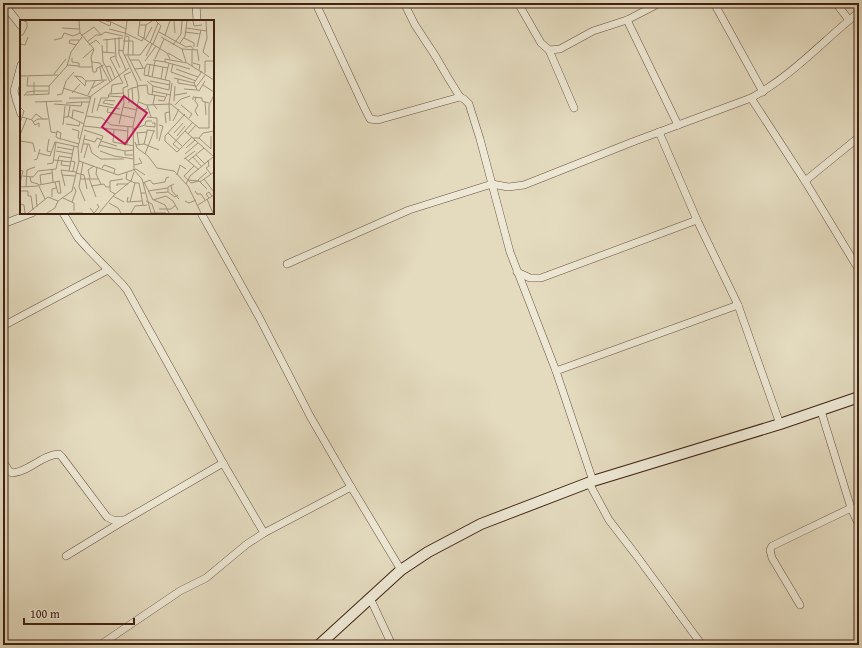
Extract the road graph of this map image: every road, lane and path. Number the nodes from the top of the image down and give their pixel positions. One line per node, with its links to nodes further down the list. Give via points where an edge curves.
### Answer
1 (3, 3): 13 (street)
2 (196, 3): 10 (street)
3 (404, 3): 17 (street)
4 (518, 3): 14 (street, via 541,43)
5 (660, 3): 11 (street)
6 (714, 3): 16 (street)
7 (836, 3): 12 (street)
8 (317, 6): 17 (street, via 370,119 378,120)
9 (859, 12): 12 (street)
10 (197, 20)
11 (627, 20): 14 (street, via 593,31 560,49); 21 (street)
12 (849, 20): 16 (street, via 787,75)
13 (20, 25)
14 (549, 50): 19 (street)
15 (20, 69): 20 (street, via 14,91)
16 (763, 92): 18 (street)
17 (460, 97): 25 (street, via 469,104)
18 (751, 98): 21 (street); 24 (street)
19 (574, 108)
20 (20, 111)
21 (678, 125): 22 (street)
22 (659, 132): 25 (street, via 524,184 508,187); 29 (street)
23 (859, 137): 24 (street)
24 (805, 181): 32 (street)
25 (492, 184): 31 (street, via 409,210); 34 (street)
26 (29, 214): 30 (street)
27 (64, 214): 33 (street, via 78,238)
28 (203, 214): 44 (street, via 310,416)
29 (696, 220): 34 (street, via 541,278 530,278); 35 (street)
30 (3, 224)
31 (287, 264)
32 (859, 269)
33 (108, 270): 36 (street); 42 (street, via 127,290)
34 (517, 272): 37 (street)
35 (738, 305): 37 (street); 40 (street)
36 (3, 326)
37 (556, 371): 43 (street)
38 (859, 397): 39 (street)
39 (821, 411): 40 (street); 45 (street)
40 (780, 424): 43 (street)
41 (3, 461): 46 (street, via 12,474 59,454 107,517)
42 (224, 463): 46 (street); 48 (street)
43 (591, 482): 50 (street, via 481,524 428,552); 56 (street, via 609,520)
44 (351, 487): 48 (street); 50 (street)
45 (851, 508): 47 (street); 52 (street, via 772,546 772,558)
46 (125, 520): 49 (street)
47 (859, 525)
48 (264, 533): 53 (street, via 206,578 180,591)
49 (66, 556)
50 (401, 570): 51 (street)
51 (370, 598): 54 (street); 55 (street)
52 (800, 605)
53 (100, 645)
54 (319, 645)
55 (392, 645)
56 (702, 645)

